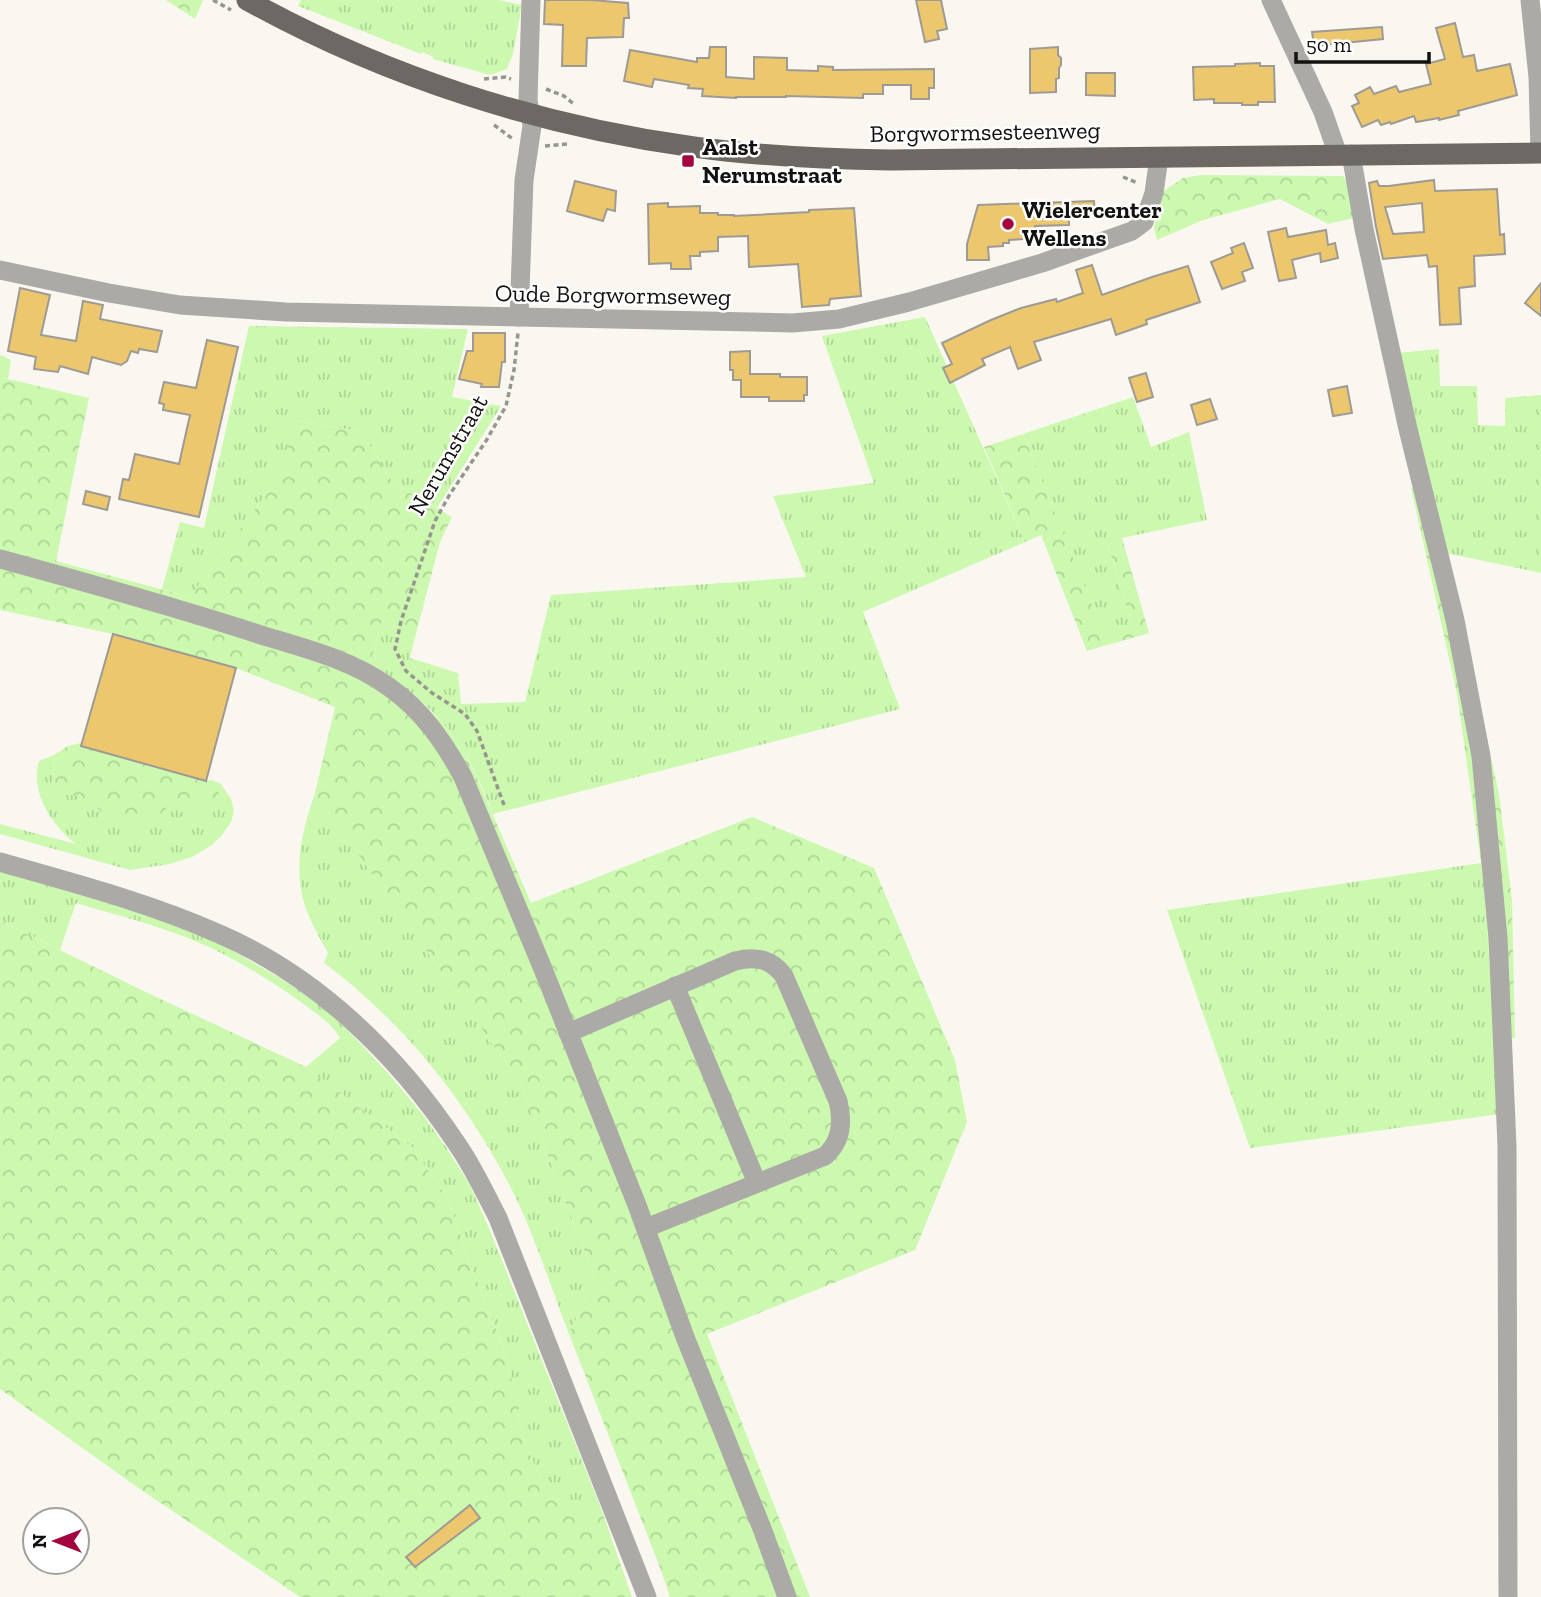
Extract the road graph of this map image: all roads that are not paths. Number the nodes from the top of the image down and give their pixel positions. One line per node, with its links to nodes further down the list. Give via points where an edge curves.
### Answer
1 (247, 0): 5 (main road, Borgwormsesteenweg, via 365,57)
2 (531, 0): 5 (street)
3 (1271, 0): 7 (street)
4 (1530, 0): 6 (street)
5 (530, 113): 8 (main road, Borgwormsesteenweg, via 608,133 694,147 820,159); 10 (street)
6 (1540, 153): 7 (main road, Borgwormsesteenweg)
7 (1344, 154): 8 (main road, Borgwormsesteenweg); 19 (street, via 1455,620 1481,756 1498,938 1507,1146)
8 (1158, 157): 10 (street, Oude Borgwormseweg, via 1154,193 1144,222 1132,231 909,302 839,319 793,323)
9 (0, 270): 10 (street, Oude Borgwormseweg, via 180,305)
10 (519, 317)
11 (0, 559): 14 (street, via 320,654 368,674 408,701 463,776)
12 (0, 862): 17 (street, via 162,911 219,933 270,960 343,1012 408,1078 474,1171 498,1218)
13 (675, 986): 14 (street); 15 (street); 15 (street, via 735,961 768,961 784,976 838,1101 841,1131 831,1151)
14 (568, 1033): 16 (street)
15 (757, 1183): 16 (street)
16 (646, 1228): 18 (street)
17 (647, 1597)
18 (787, 1597)
19 (1508, 1597)

